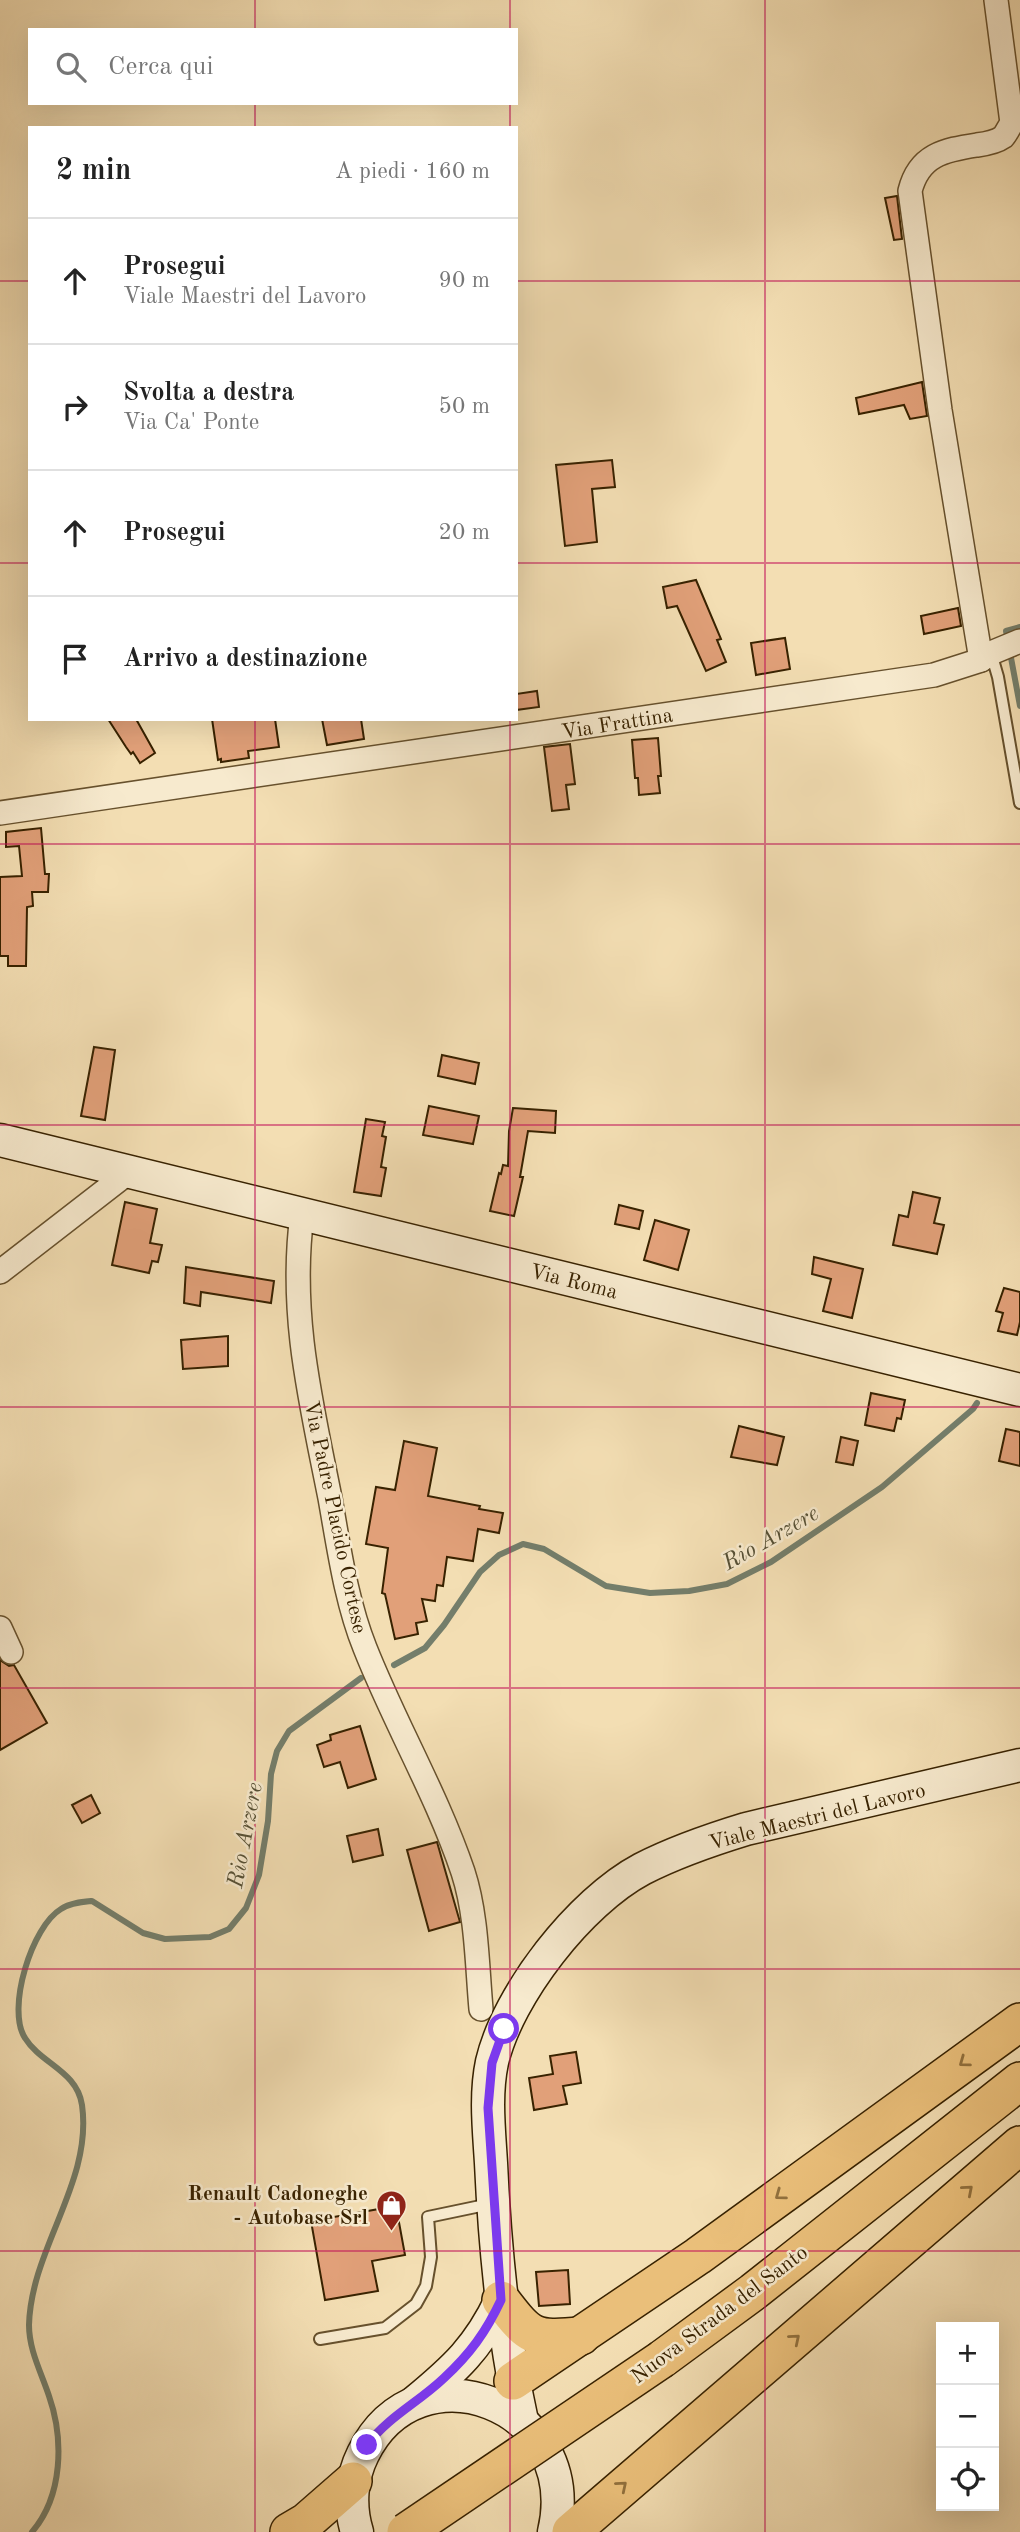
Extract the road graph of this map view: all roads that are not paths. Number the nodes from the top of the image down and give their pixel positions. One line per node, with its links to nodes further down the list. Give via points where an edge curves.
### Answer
1 (996, 0): 2 (street, via 1012,123 997,140 947,150 930,159 914,177 910,191 940,410)
2 (1002, 649): 3 (lane, via 998,677); 4 (street, Via Frattina, via 934,675)
3 (1020, 803)
4 (0, 813)
5 (0, 1140): 6 (main road, Via Roma)
6 (129, 1172): 7 (main road, Via Roma); 8 (street)
7 (302, 1215): 9 (main road, Via Roma); 13 (street, Via Padre Placido Cortese, via 298,1319 348,1594 365,1647 463,1875)
8 (0, 1272)
9 (1020, 1390)
10 (0, 1628): 11 (street)
11 (11, 1652)
12 (1020, 1765): 17 (main road, Viale Maestri del Lavoro, via 712,1839 639,1871 594,1905 561,1938 527,1983 492,2063 488,2108)
13 (481, 2009)
14 (1020, 2022): 19 (highway, one-way to 19)
15 (1020, 2081): 28 (highway, Nuova Strada del Santo, bridge, via 662,2359)
16 (1020, 2145): 30 (highway, one-way to 16)
17 (493, 2204): 18 (main road, Viale Maestri del Lavoro); 20 (lane, via 428,2217 431,2257 426,2286 416,2304 385,2328)
18 (501, 2300): 19 (highway, via 532,2335 548,2339); 21 (main road, Viale Maestri del Lavoro); 23 (main road, via 474,2347)
19 (581, 2336): 21 (highway)
20 (320, 2339)
21 (513, 2381): 22 (main road); 24 (main road, Viale Maestri del Lavoro)
22 (474, 2398): 23 (main road, via 452,2396); 24 (main road, via 500,2406)
23 (408, 2407): 25 (main road, via 367,2445)
24 (522, 2421): 29 (main road, via 540,2439 552,2461 559,2511)
25 (353, 2481): 26 (highway); 27 (main road)
26 (289, 2532)
27 (357, 2532)
28 (406, 2532)
29 (554, 2532)
30 (571, 2532)

